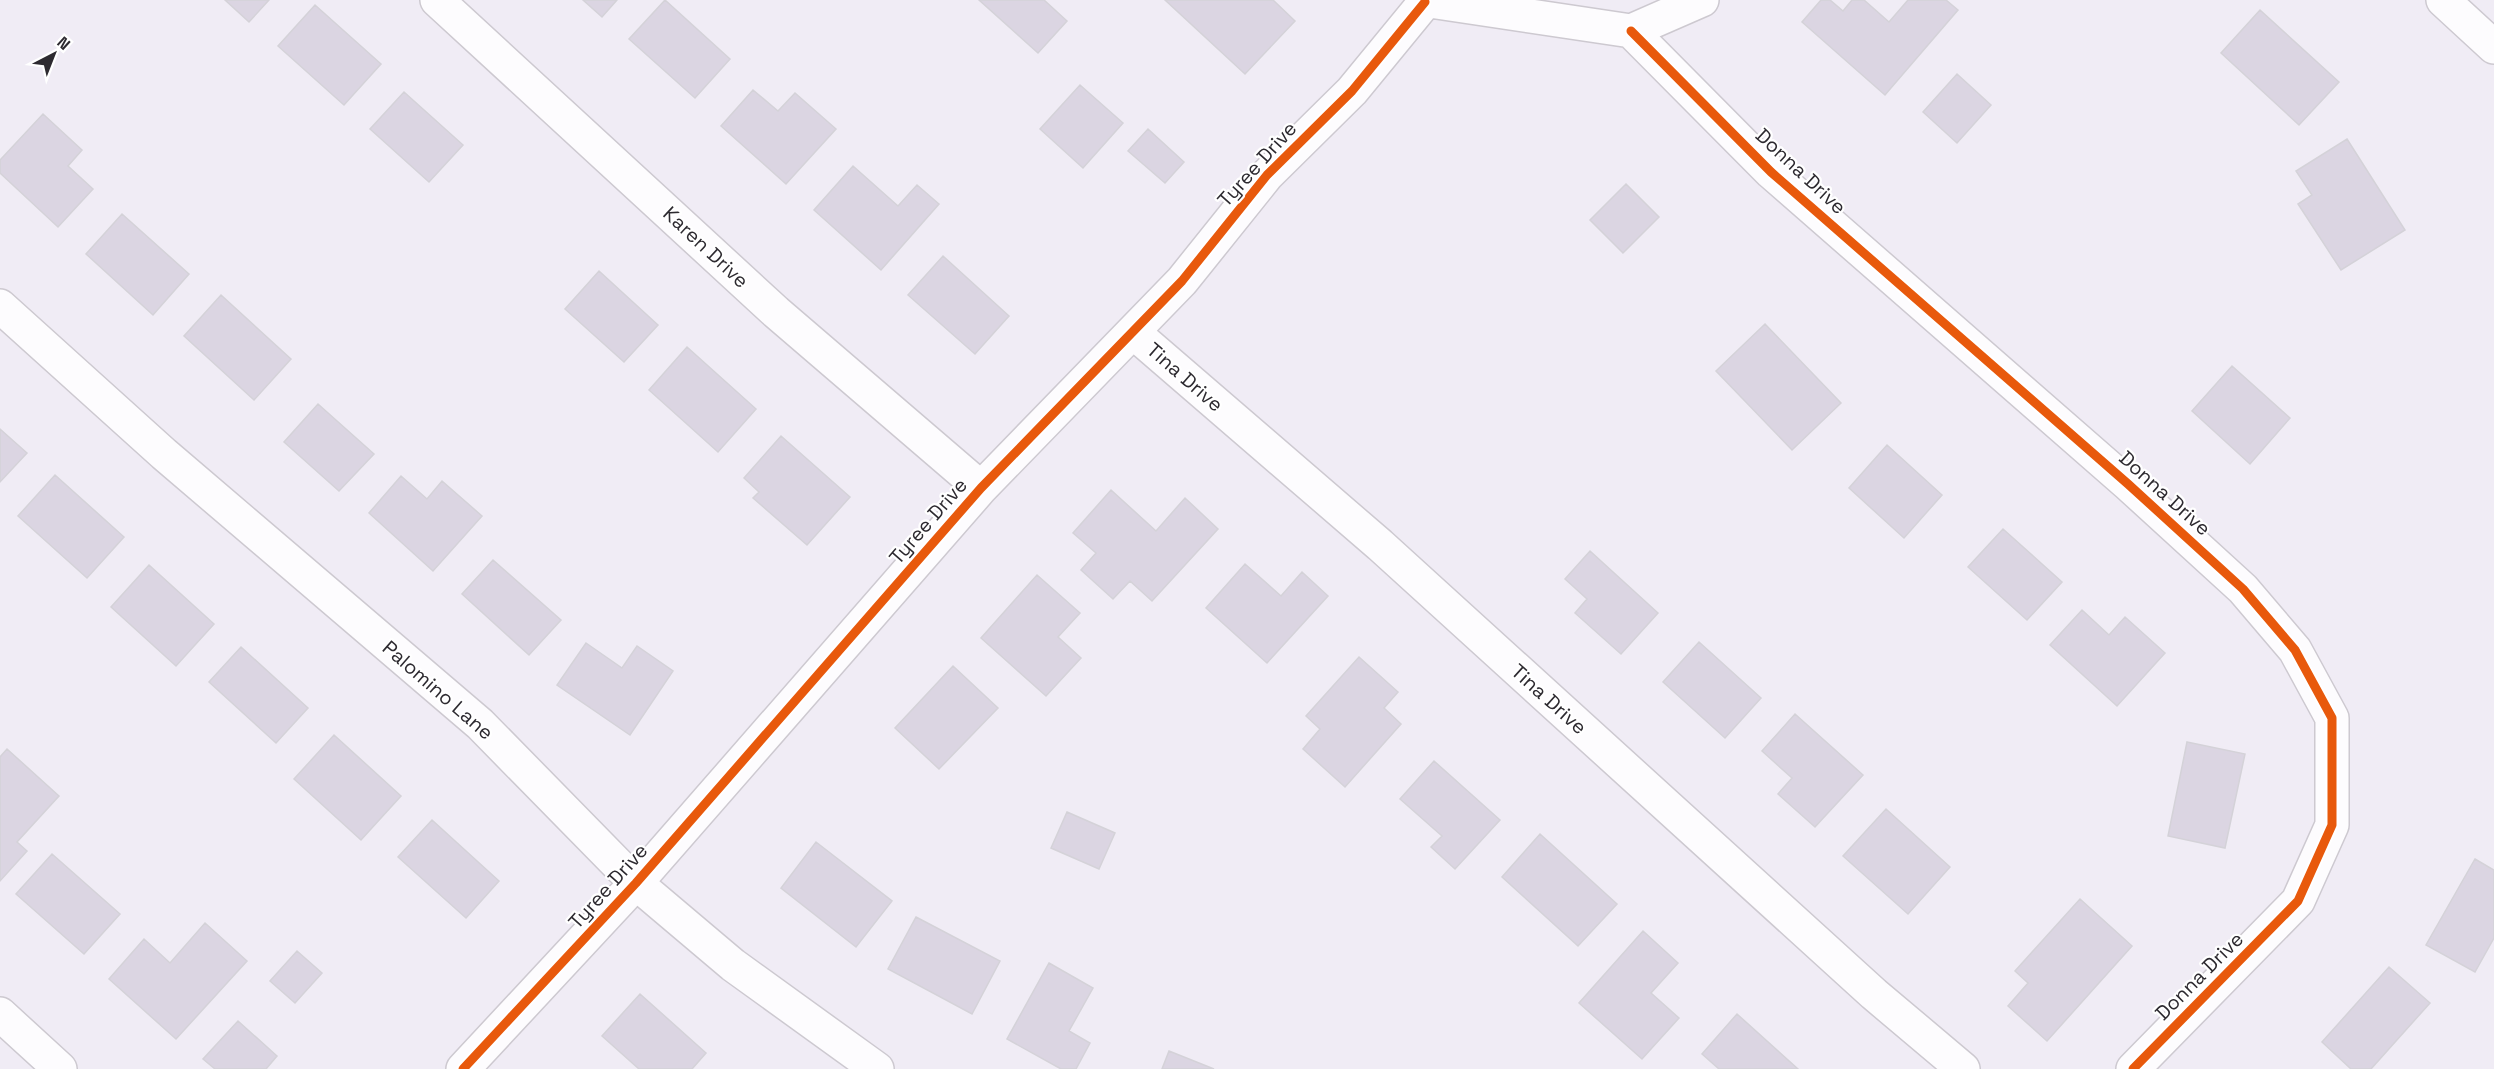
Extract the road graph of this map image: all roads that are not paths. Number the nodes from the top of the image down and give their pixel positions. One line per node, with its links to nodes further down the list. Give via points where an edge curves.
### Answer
1 (437, 0): 9 (street, Karen Drive, via 776,312)
2 (1702, 0): 5 (street)
3 (2443, 0): 6 (street)
4 (1424, 1): 5 (street); 8 (street, Tyree Drive, via 1352,91 1267,175 1182,281)
5 (1631, 31): 16 (street, Donna Drive, via 1771,172 2243,589 2295,650 2332,718 2332,825 2298,901)
6 (2494, 47)
7 (0, 306): 10 (street, Palomino Lane, via 164,454 480,724)
8 (1133, 332): 9 (street, Tyree Drive); 15 (street, Tina Drive, via 1380,545 1874,994)
9 (981, 488): 10 (street, Tyree Drive)
10 (636, 883): 13 (street, Tyree Drive); 14 (street, Palomino Lane, via 733,965)
11 (0, 1014): 12 (street)
12 (60, 1069)
13 (463, 1069)
14 (877, 1069)
15 (1963, 1069)
16 (2133, 1069)

